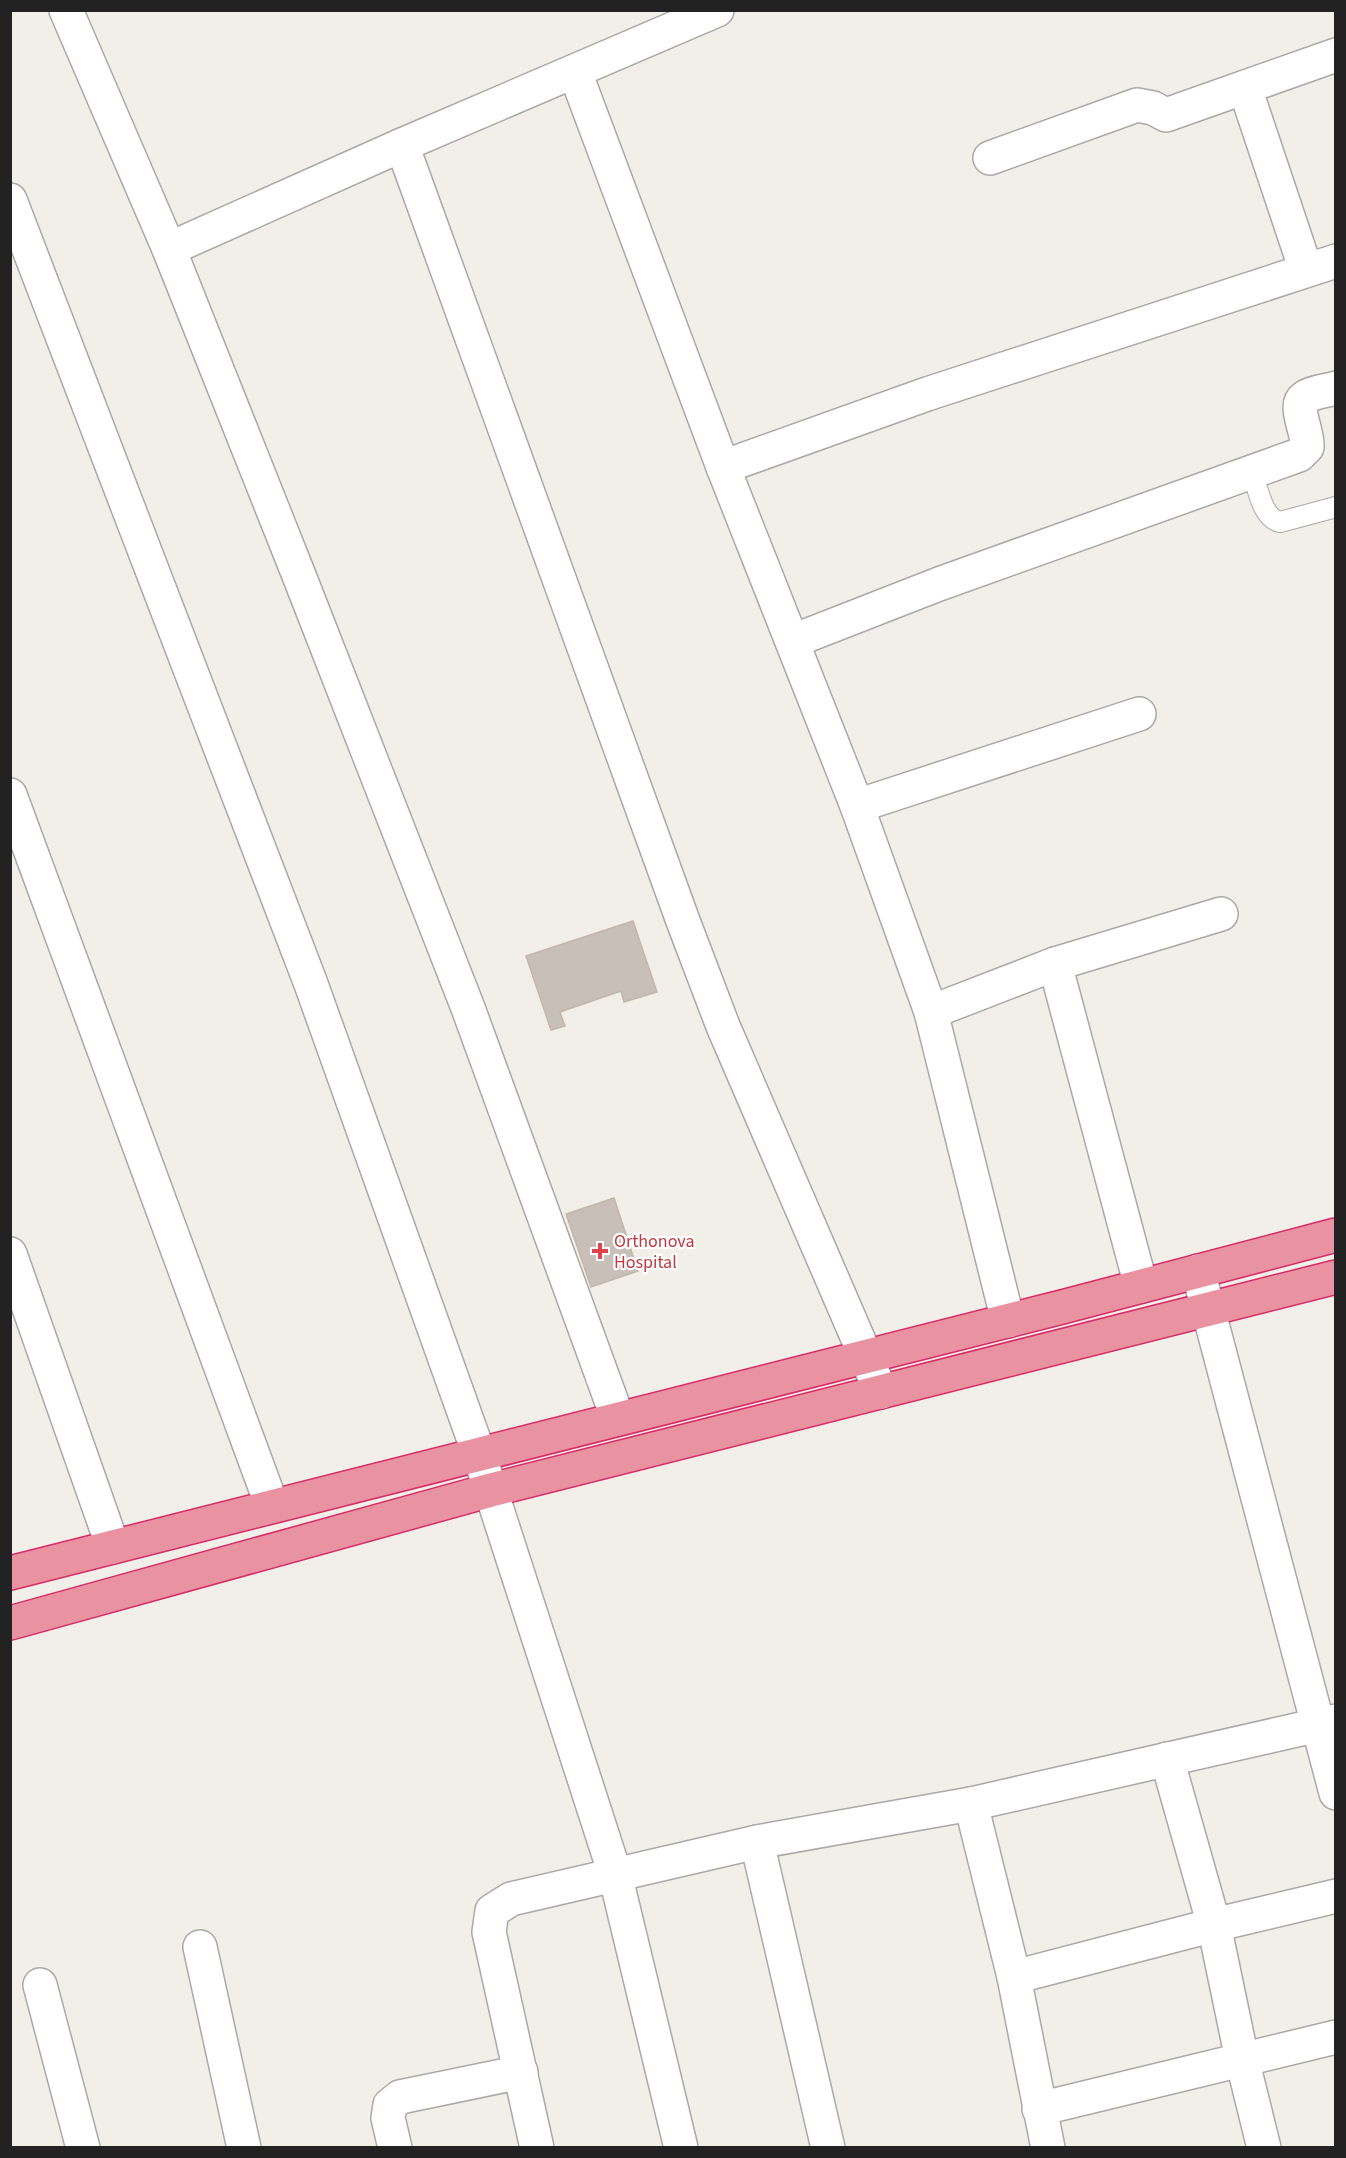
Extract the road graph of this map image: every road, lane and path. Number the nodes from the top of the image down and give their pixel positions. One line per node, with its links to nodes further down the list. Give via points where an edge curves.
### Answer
1 (717, 10): 4 (street)
2 (75, 14): 9 (street)
3 (1335, 55): 5 (street)
4 (574, 72): 6 (street); 12 (street)
5 (1245, 88): 7 (street, via 1166,115 1137,105); 10 (street)
6 (402, 145): 9 (street); 29 (street, via 723,1026)
7 (990, 158)
8 (10, 200): 32 (street, via 311,984)
9 (169, 249): 31 (street, via 468,1008)
10 (1321, 266): 12 (street, via 927,394)
11 (1335, 388): 13 (street, via 1301,400 1307,447 1299,455)
12 (723, 467): 15 (street)
13 (1252, 472): 14 (lane, via 1272,521); 15 (street, via 939,584)
14 (1335, 507)
15 (793, 641): 18 (street)
16 (1139, 714): 18 (street)
17 (10, 795): 34 (street)
18 (857, 806): 21 (street)
19 (1221, 914): 20 (street)
20 (1055, 964): 21 (street); 26 (street)
21 (931, 1012): 28 (street)
22 (1335, 1235): 24 (highway)
23 (10, 1254): 35 (street)
24 (1198, 1271): 26 (highway); 27 (street)
25 (1335, 1277): 27 (highway)
26 (1141, 1286): 28 (highway)
27 (1209, 1309): 30 (highway); 38 (street)
28 (1008, 1321): 29 (highway)
29 (867, 1356): 30 (street); 31 (highway)
30 (881, 1392): 33 (highway)
31 (618, 1419): 32 (highway)
32 (478, 1454): 33 (street); 34 (highway)
33 (491, 1490): 37 (highway); 43 (street)
34 (272, 1506): 35 (highway)
35 (113, 1547): 36 (highway)
36 (10, 1573)
37 (10, 1623)
38 (1327, 1723): 39 (street); 40 (street)
39 (1167, 1759): 41 (street); 45 (street)
40 (1335, 1793)
41 (970, 1804): 42 (street); 47 (street)
42 (757, 1842): 43 (street); 58 (street)
43 (615, 1874): 51 (street, via 511,1899 492,1911 489,1932); 57 (street)
44 (1335, 1896): 45 (street)
45 (1214, 1925): 47 (street); 50 (street)
46 (200, 1947): 54 (street)
47 (1014, 1977): 52 (street)
48 (40, 1985): 53 (street)
49 (1335, 2037): 50 (street)
50 (1242, 2059): 52 (street); 60 (street)
51 (521, 2072): 55 (street, via 400,2097 390,2105 388,2118); 56 (street)
52 (1039, 2109): 59 (street)
53 (83, 2148)
54 (244, 2148)
55 (395, 2148)
56 (537, 2148)
57 (681, 2148)
58 (828, 2148)
59 (1048, 2148)
60 (1264, 2148)

